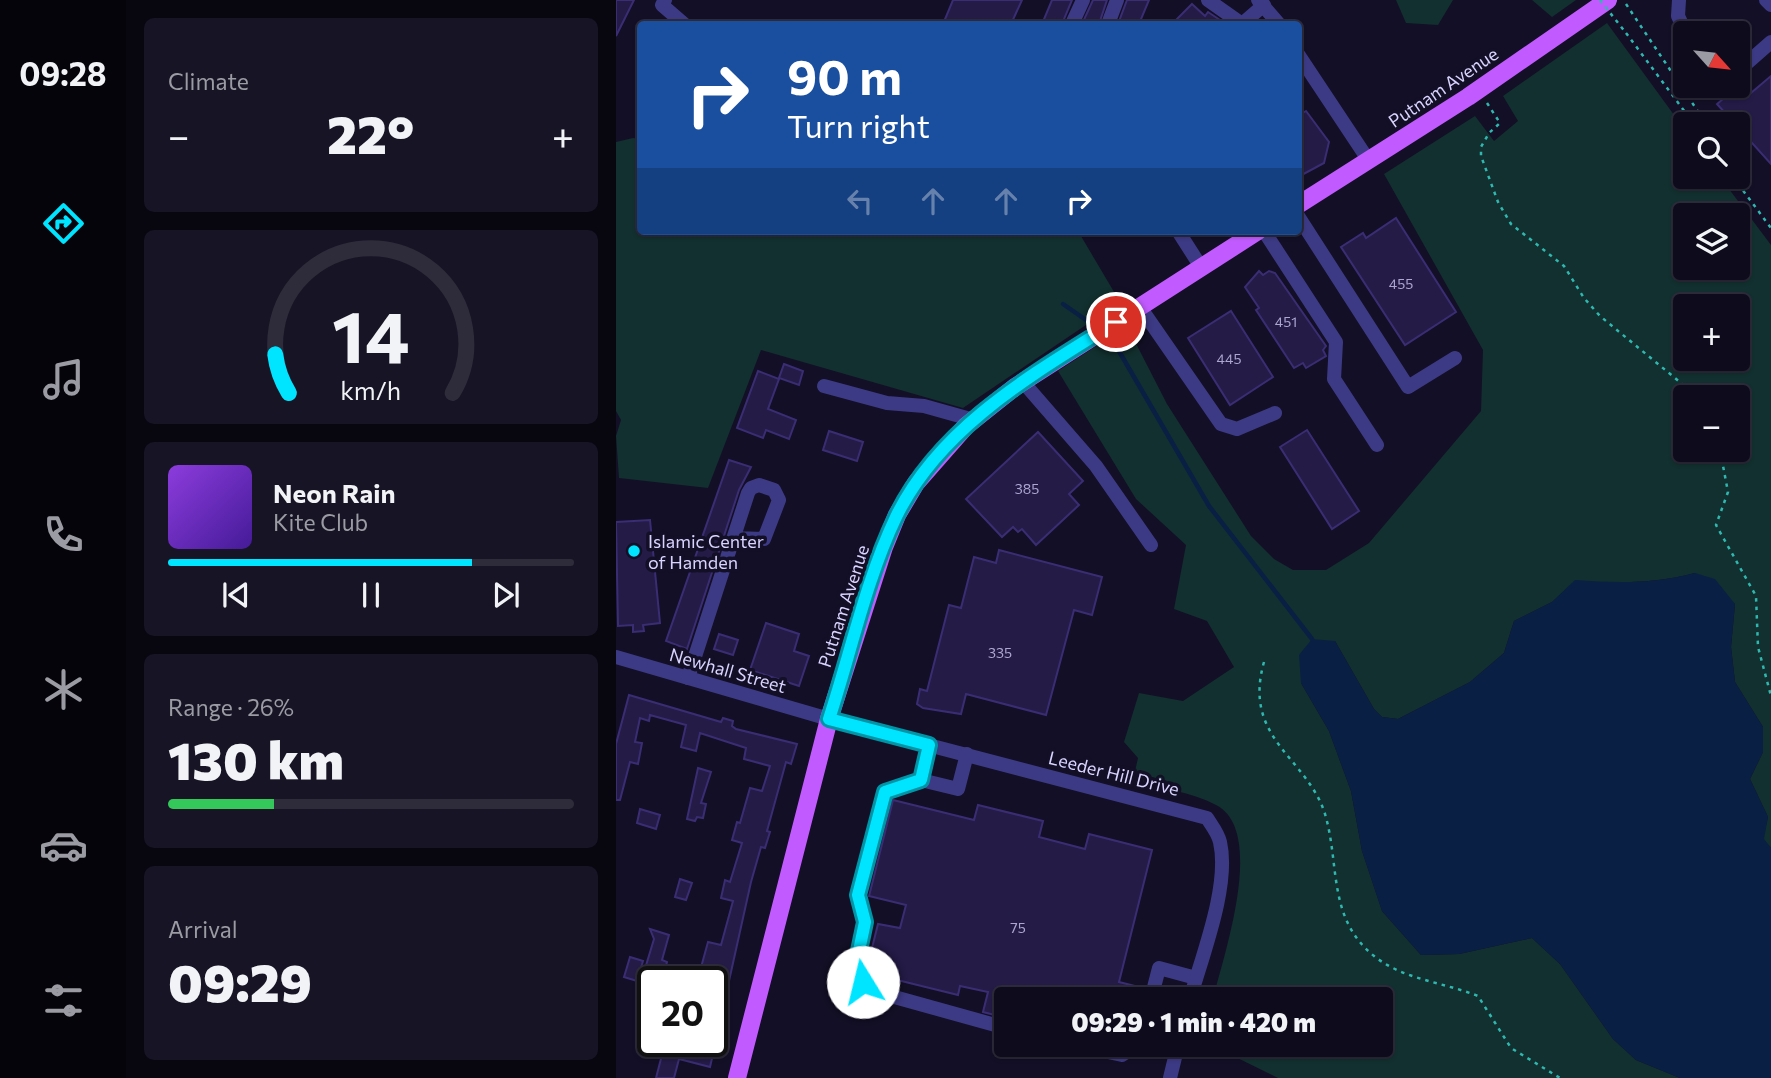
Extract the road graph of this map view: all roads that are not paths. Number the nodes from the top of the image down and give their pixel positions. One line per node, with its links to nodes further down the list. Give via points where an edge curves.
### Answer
1 (665, 0): 10 (street, via 662,5)
2 (1083, 0): 11 (street)
3 (1117, 0): 12 (street)
4 (1208, 0): 13 (street)
5 (1608, 0): 20 (main road, Putnam Avenue)
6 (1679, 0): 16 (street)
7 (1766, 0): 9 (street)
8 (1261, 3): 14 (street); 15 (street)
9 (1771, 5)
10 (681, 21)
11 (1074, 21)
12 (1109, 21)
13 (1238, 21)
14 (1245, 21)
15 (1276, 21)
16 (1680, 21)
17 (1771, 42): 19 (street)
18 (1302, 60): 20 (street)
19 (1750, 60)
20 (1369, 161): 21 (main road, Putnam Avenue)
21 (1302, 203)
22 (1302, 222): 28 (street, via 1408,387)
23 (1181, 235): 26 (street)
24 (1252, 235): 26 (main road, Putnam Avenue)
25 (1268, 235): 33 (street, via 1336,342 1334,379)
26 (1201, 267): 27 (main road, Putnam Avenue)
27 (1140, 307): 29 (main road, Putnam Avenue); 31 (street, via 1222,424 1237,429)
28 (1455, 358)
29 (1023, 382): 32 (main road, Putnam Avenue); 35 (street, via 1096,467)
30 (824, 386): 32 (street)
31 (1275, 413)
32 (974, 420): 38 (main road, Putnam Avenue, via 940,453 897,515)
33 (1377, 445)
34 (734, 538): 37 (street)
35 (1151, 545)
36 (616, 657): 37 (street, Newhall Street)
37 (688, 678): 38 (street, Newhall Street)
38 (829, 719): 39 (street, Leeder Hill Drive); 47 (main road, Putnam Avenue)
39 (929, 745): 40 (street, Leeder Hill Drive); 41 (street)
40 (967, 754): 41 (street, via 958,789); 42 (street, Leeder Hill Drive, via 1207,818 1221,843 1221,871)
41 (921, 780): 45 (street, via 885,792 858,895 865,922 855,961 857,977 880,993)
42 (1196, 978): 43 (street, via 1159,968); 44 (street, Leeder Hill Drive)
43 (1154, 987)
44 (1193, 987)
45 (994, 1025)
46 (1175, 1057): 48 (street)
47 (737, 1078)
48 (1170, 1078)

